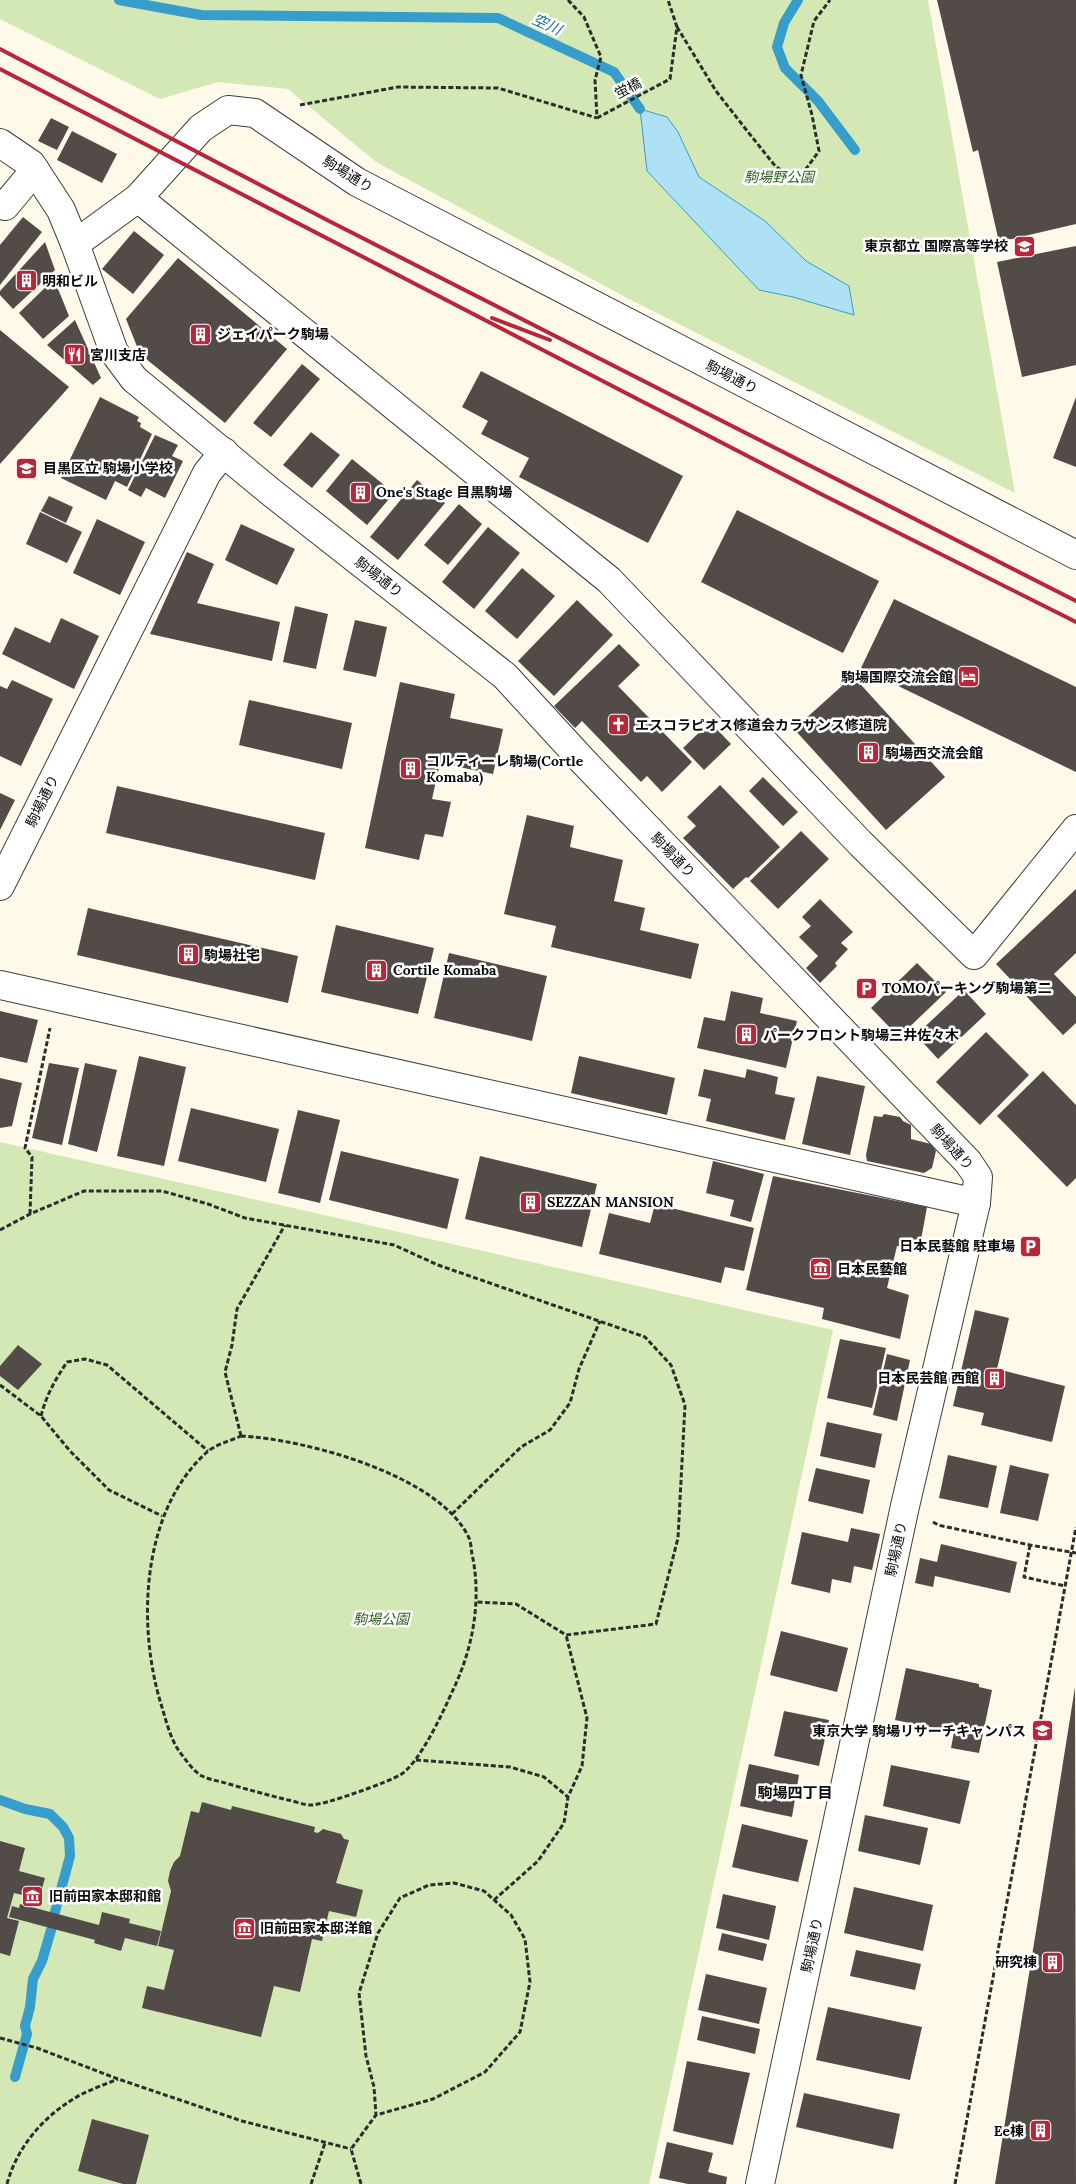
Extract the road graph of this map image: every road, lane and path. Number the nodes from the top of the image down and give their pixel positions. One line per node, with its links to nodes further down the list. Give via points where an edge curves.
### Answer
1 (568, 0): 6 (path, via 584,17 601,57 595,80)
2 (668, 0): 4 (path)
3 (830, 0): 4 (path, via 814,21 800,75 819,151 798,180 776,167 748,132 716,91)
4 (677, 27): 6 (path, 蛍橋, via 670,78)
5 (255, 113): 6 (path, via 398,87 498,88); 9 (street, 駒場通り, via 228,110 200,128); 13 (street, 駒場通り, via 357,182)
6 (597, 118)
7 (0, 143): 8 (street, 駒場通り)
8 (36, 170): 10 (street); 11 (street, 駒場通り, via 61,210)
9 (138, 198): 11 (street, 駒場通り); 14 (street, via 609,580 860,843 974,955)
10 (5, 206)
11 (75, 244): 12 (street, 駒場通り, via 114,352 134,379)
12 (224, 452): 15 (street, 駒場通り, via 207,473); 18 (street, 駒場通り, via 505,676 968,1162 978,1177)
13 (1076, 555)
14 (1076, 829)
15 (0, 886)
16 (0, 985): 17 (street)
17 (56, 998): 18 (street); 19 (path, via 25,1148 32,1157)
18 (976, 1203): 27 (street, 駒場通り)
19 (30, 1214): 20 (path, via 84,1191 162,1191 246,1218); 21 (path)
20 (285, 1225): 22 (path, via 394,1245 438,1265); 25 (path, via 237,1310 225,1372)
21 (0, 1230)
22 (600, 1321): 28 (path, via 579,1369 570,1403 550,1430 521,1447); 36 (path, via 645,1337 670,1365 684,1405 678,1538 656,1624)
23 (0, 1385): 24 (path)
24 (40, 1416): 26 (path, via 53,1383 67,1362 85,1359 107,1365); 29 (path, via 109,1490)
25 (241, 1436): 26 (path); 28 (path, via 318,1448 380,1470 426,1492)
26 (208, 1450): 29 (path, via 183,1478)
27 (906, 1506): 31 (path, via 916,1508 938,1525); 48 (street, 駒場通り)
28 (452, 1514): 35 (path, via 469,1538)
29 (162, 1516): 37 (path, via 149,1568 153,1676 178,1750 200,1775 312,1805 401,1775)
30 (1076, 1527): 32 (path)
31 (1030, 1545): 32 (path); 34 (path, via 1024,1577)
32 (1071, 1552): 33 (path); 34 (path)
33 (1076, 1553)
34 (1064, 1586): 49 (path)
35 (477, 1602): 36 (path, via 516,1604); 37 (path, via 467,1653 455,1686)
36 (566, 1635): 38 (path, via 587,1718 582,1766)
37 (416, 1760): 38 (path, via 510,1767 544,1777)
38 (568, 1797): 39 (path, via 564,1823 549,1846)
39 (494, 1900): 42 (path, via 511,1915 525,1939 530,1982 520,2032 485,2072 433,2099); 42 (path, via 484,1891 454,1883 429,1885 400,1898 378,1933 359,1993)
40 (0, 2038): 41 (path, via 37,2048)
41 (118, 2079): 43 (path, via 242,2121); 45 (path, via 76,2097 45,2120 29,2139 11,2170)
42 (376, 2115): 44 (path)
43 (325, 2143): 44 (path); 46 (path)
44 (351, 2149): 47 (path)
45 (7, 2184)
46 (311, 2184)
47 (361, 2184)
48 (760, 2184)
49 (956, 2184)

